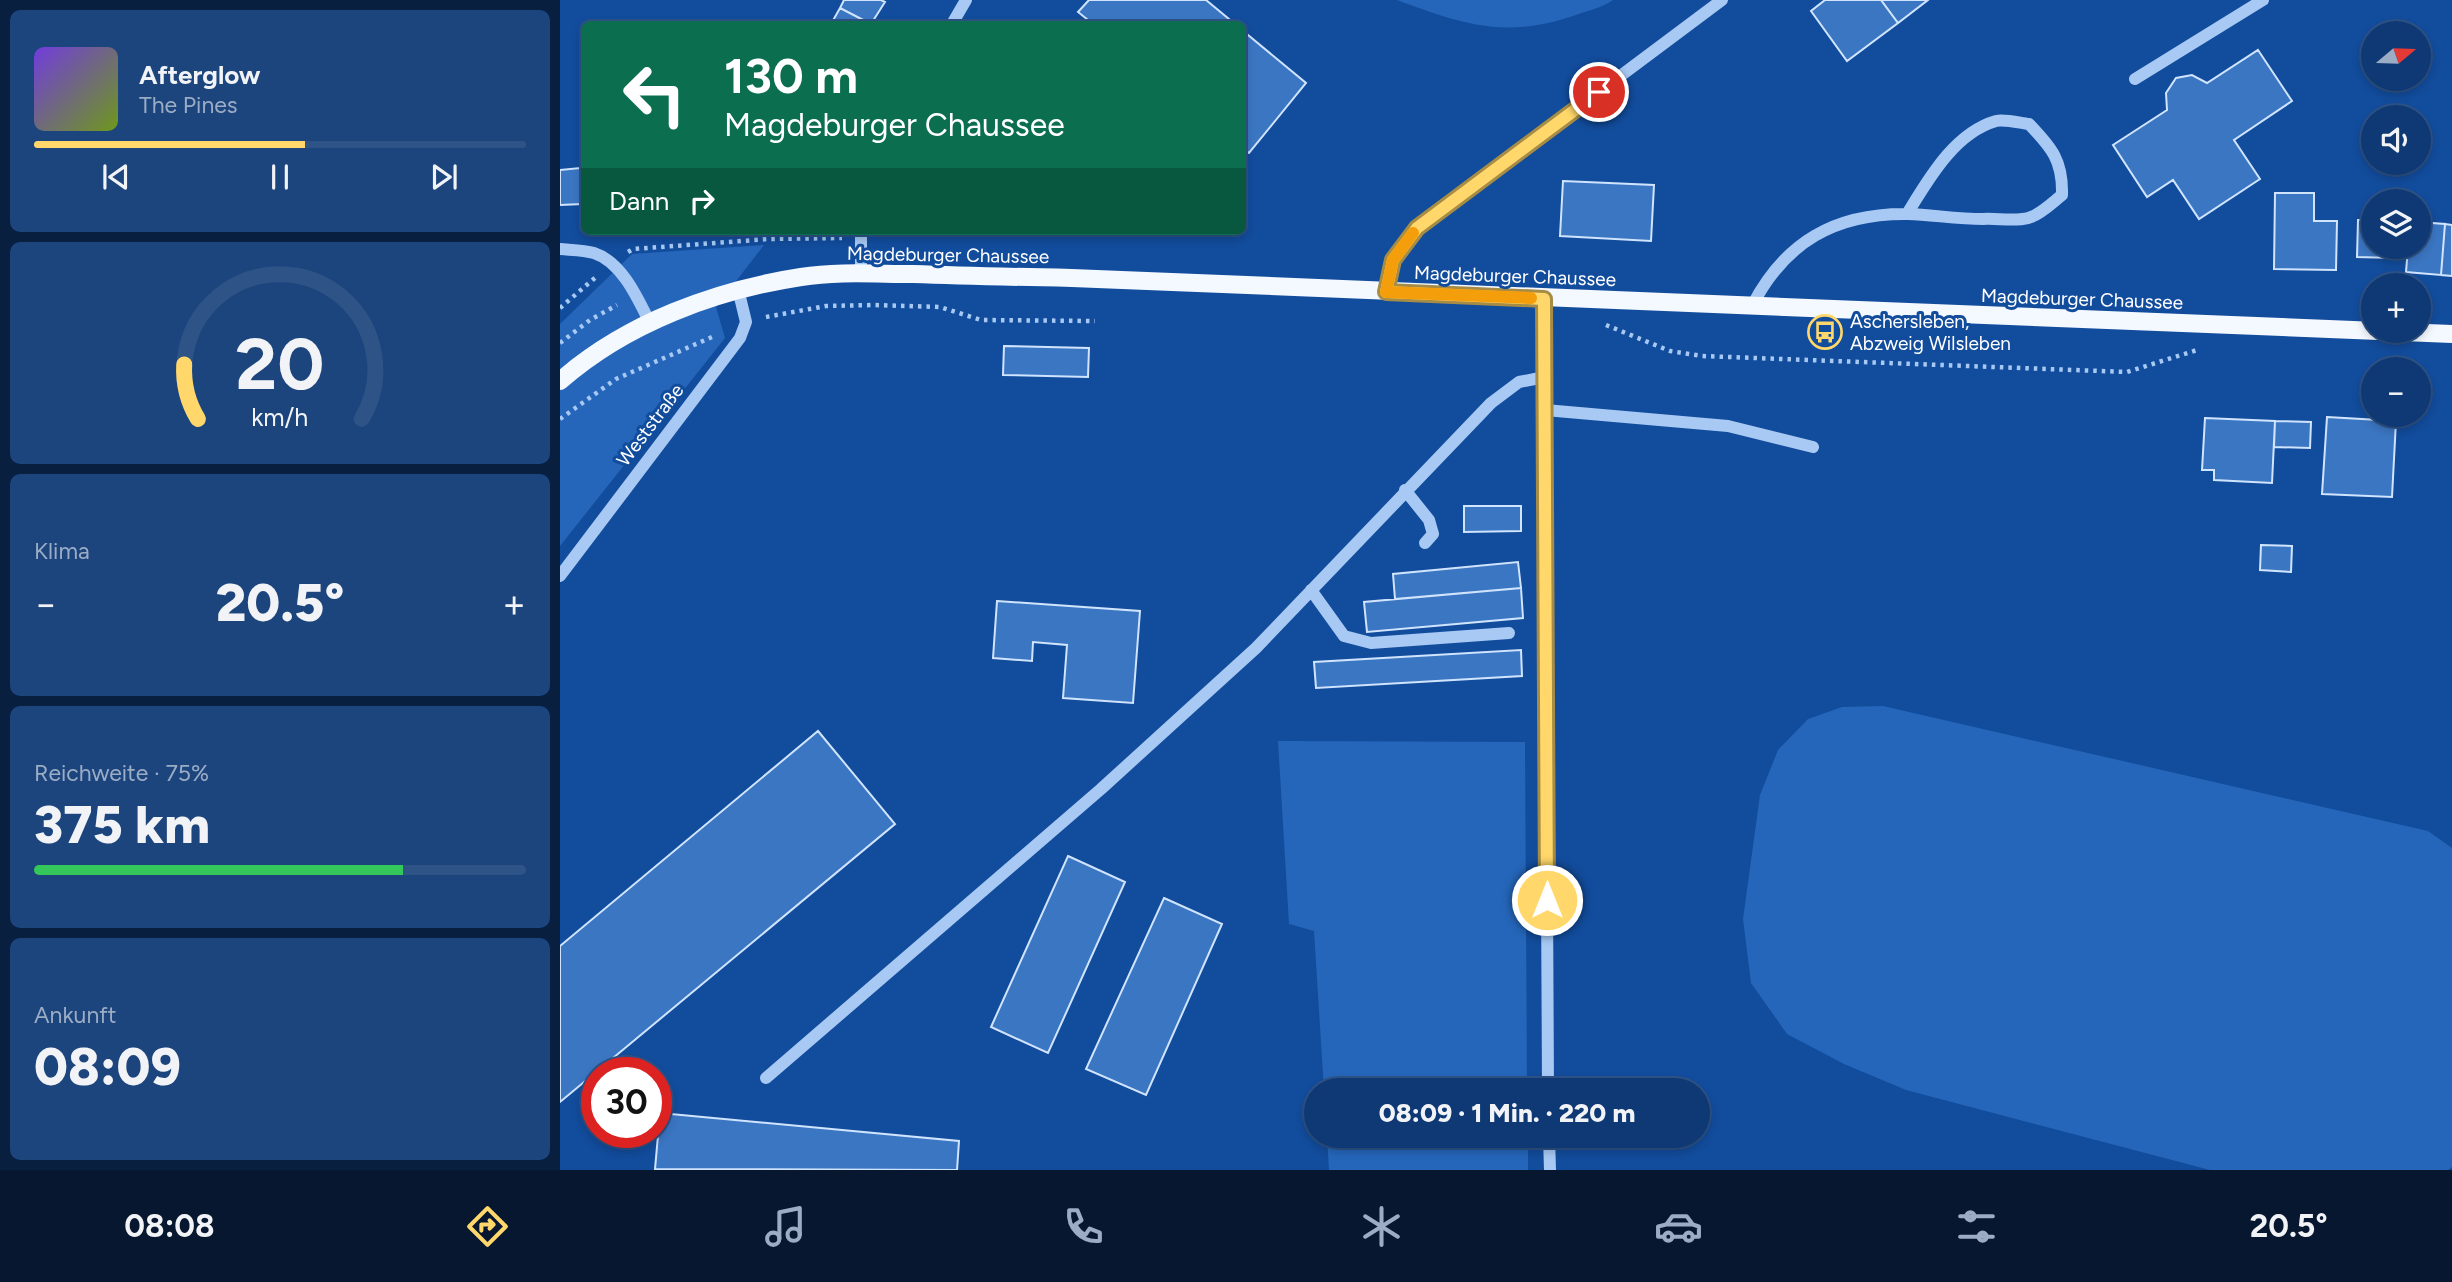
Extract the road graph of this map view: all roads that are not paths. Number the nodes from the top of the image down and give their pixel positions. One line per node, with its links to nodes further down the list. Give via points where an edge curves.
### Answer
1 (966, 0): 4 (street)
2 (1722, 0): 11 (street, via 1417,228 1393,260)
3 (2263, 0): 5 (street)
4 (954, 21)
5 (2135, 79)
6 (1907, 214): 6 (street, via 2031,218 2062,195 2062,171 2049,145 2029,124 1997,121 1968,137 1936,167); 13 (street, via 1862,219 1802,242 1768,275)
7 (861, 235): 9 (street)
8 (560, 249): 14 (street, via 595,253 612,265 636,295)
9 (861, 273): 10 (main road, Magdeburger Chaussee, via 803,276); 11 (main road, Magdeburger Chaussee)
10 (738, 289): 14 (main road, Magdeburger Chaussee); 22 (street, Weststraße, via 746,322 740,338)
11 (1386, 292): 12 (main road, Magdeburger Chaussee)
12 (1544, 299): 13 (main road, Magdeburger Chaussee); 16 (street)
13 (1752, 306): 15 (main road, Magdeburger Chaussee)
14 (650, 323): 17 (main road, Magdeburger Chaussee, via 610,344)
15 (2452, 334)
16 (1545, 377): 18 (street); 20 (street, via 1519,382 1491,403)
17 (560, 381)
18 (1545, 410): 19 (street, via 1728,426); 26 (street)
19 (1813, 447)
20 (1405, 490): 21 (street, via 1429,520 1433,534); 23 (street)
21 (1425, 543)
22 (560, 576)
23 (1311, 590): 24 (street, via 1344,636 1371,643); 25 (street, via 1256,648 1101,789)
24 (1509, 633)
25 (766, 1078)
26 (1548, 1078)
27 (1549, 1148): 28 (street)
28 (1550, 1170)

